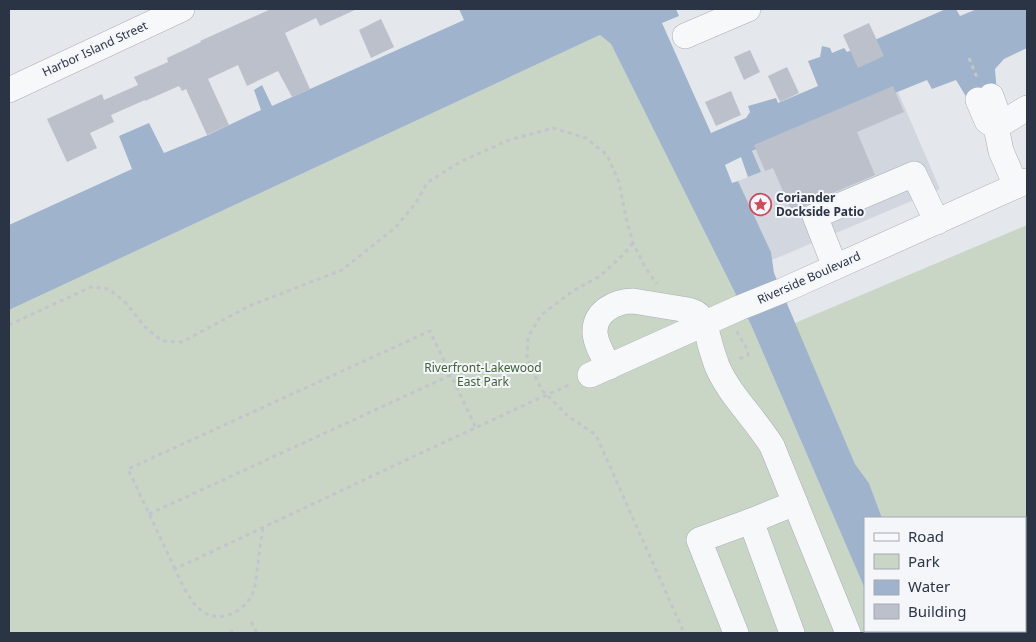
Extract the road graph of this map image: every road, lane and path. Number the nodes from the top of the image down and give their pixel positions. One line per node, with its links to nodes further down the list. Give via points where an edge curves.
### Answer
1 (182, 9): 4 (street, Harbor Island Street)
2 (748, 9): 3 (street)
3 (685, 36)
4 (9, 90)
5 (985, 98): 7 (street, via 998,114)
6 (1027, 108): 7 (street)
7 (996, 127): 8 (street, via 1001,151)
8 (1022, 184): 9 (street, Riverside Boulevard)
9 (937, 222): 11 (street, Riverside Boulevard); 11 (street, via 914,174 815,216)
10 (633, 243): 12 (path); 14 (path, via 619,182 608,155 586,138 553,128 509,140 460,162 428,182 396,227 342,270 249,306 182,342 162,341 144,326 128,304 109,289 91,287); 17 (path, via 600,276 541,315 528,337 528,358 541,389)
11 (835, 267): 13 (street, Riverside Boulevard)
12 (672, 307): 13 (street, via 697,313); 15 (street, via 626,301 605,311 595,334)
13 (704, 324): 15 (street, Riverside Boulevard); 19 (street, via 720,371 772,446)
14 (9, 325)
15 (599, 371): 17 (path)
16 (451, 375): 18 (path); 20 (path); 20 (path, via 430,331 136,465 128,469)
17 (547, 395): 18 (path); 26 (path, via 568,416 596,435)
18 (476, 428): 22 (path)
19 (796, 503): 21 (street); 29 (street)
20 (149, 514): 23 (path)
21 (751, 521): 27 (street, via 699,540); 28 (street)
22 (263, 528): 23 (path); 23 (path, via 253,592 234,613 216,617 197,607)
23 (175, 569)
24 (251, 622): 25 (path)
25 (257, 633)
26 (684, 633)
27 (736, 633)
28 (792, 633)
29 (848, 633)

